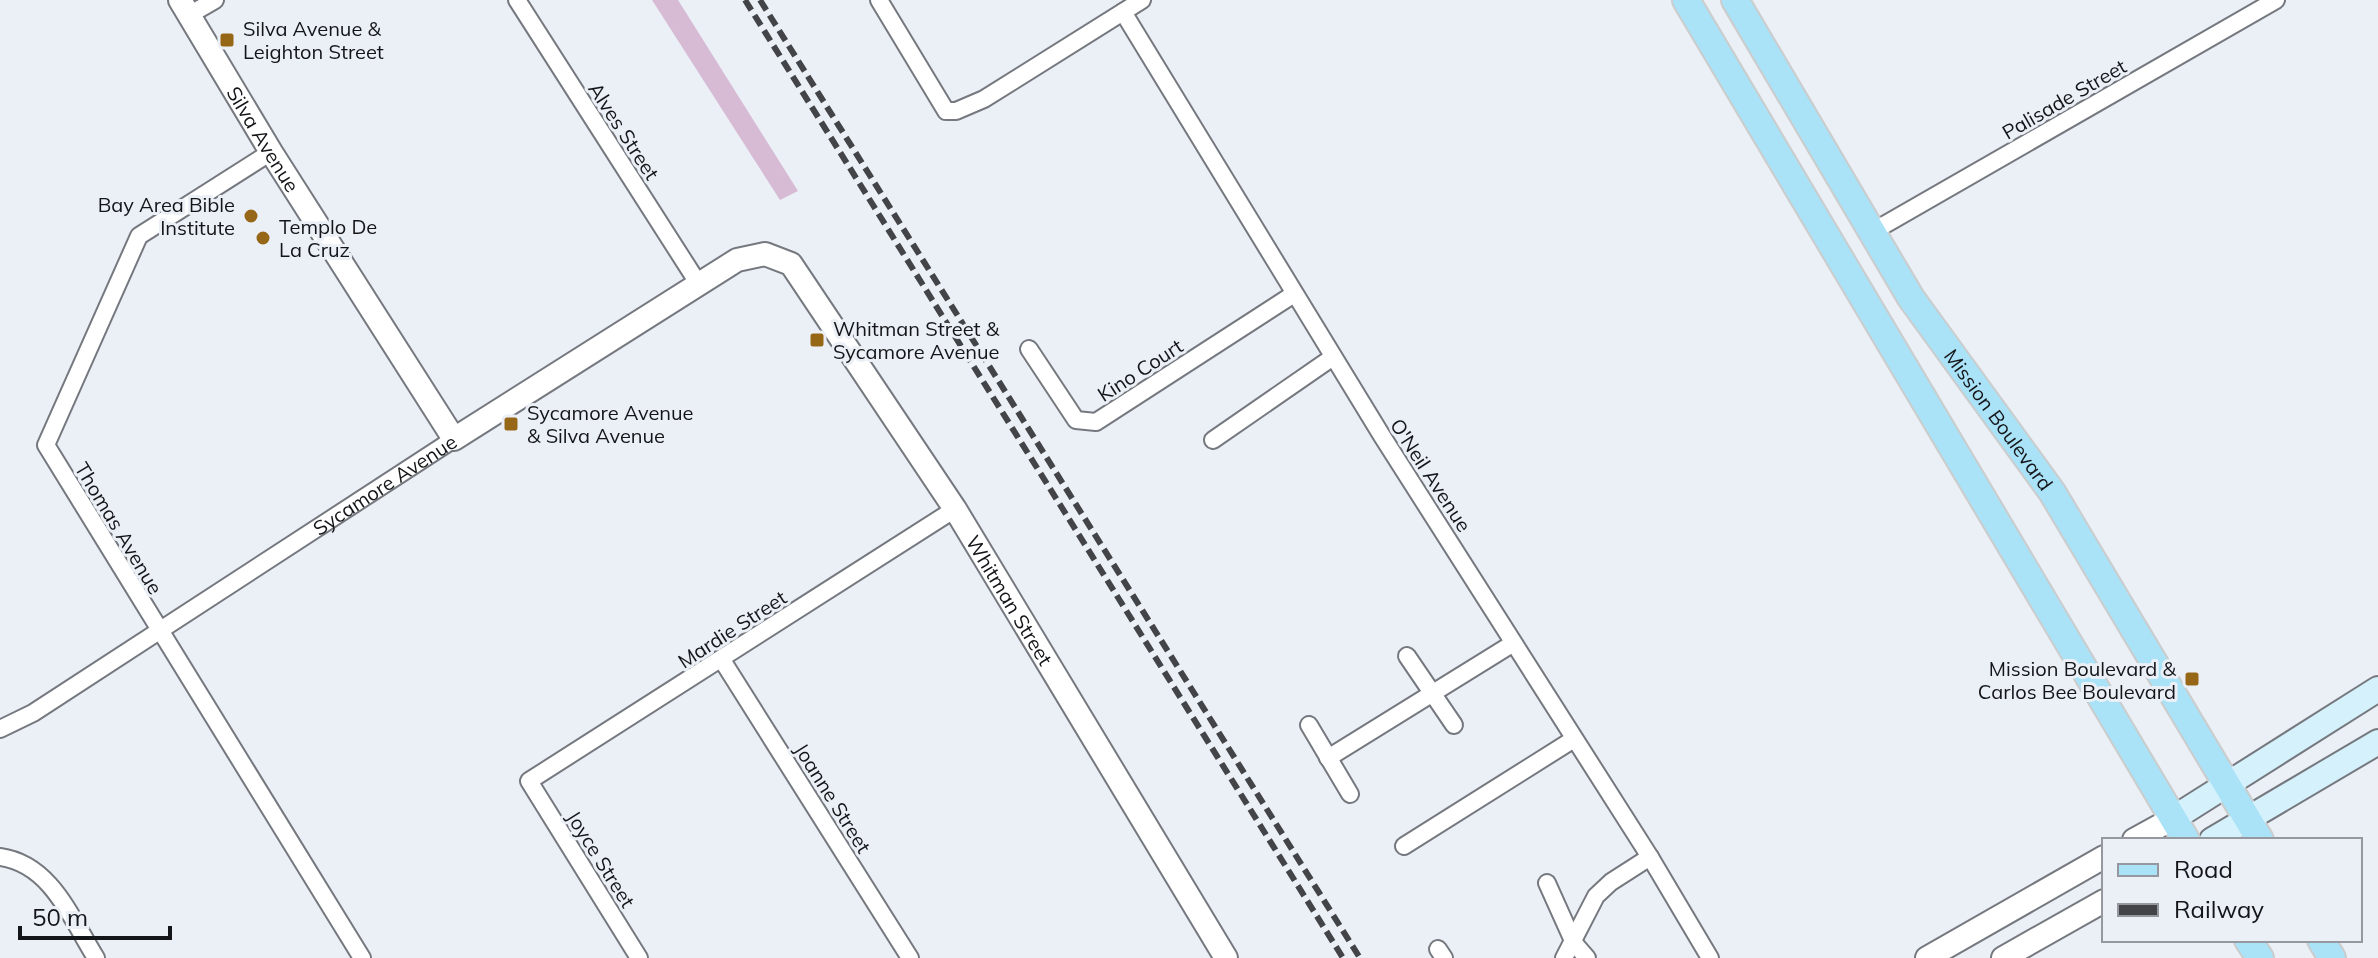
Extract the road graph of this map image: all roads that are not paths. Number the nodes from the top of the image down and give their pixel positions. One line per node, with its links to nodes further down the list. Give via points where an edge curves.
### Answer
1 (215, 0): 8 (street)
2 (517, 0): 13 (street, Alves Street)
3 (879, 0): 9 (street, via 946,111 984,99)
4 (1142, 0): 9 (street)
5 (1686, 0): 35 (main road)
6 (1735, 0): 11 (main road, Mission Boulevard)
7 (2276, 0): 11 (street, Palisade Street)
8 (185, 8): 10 (street, Silva Avenue)
9 (1123, 12): 14 (street, O'Neil Avenue)
10 (271, 152): 17 (street, Silva Avenue); 20 (street, Thomas Avenue, via 139,236 46,445)
11 (1872, 232): 33 (main road, Mission Boulevard, via 1911,298 2052,492)
12 (776, 256): 13 (street, Sycamore Avenue, via 753,254); 19 (street, Whitman Street, via 803,280)
13 (698, 283): 17 (street, Sycamore Avenue)
14 (1294, 294): 15 (street, Kino Court, via 1096,422 1076,420); 16 (street, O'Neil Avenue)
15 (1029, 349)
16 (1333, 357): 18 (street); 21 (street, O'Neil Avenue)
17 (454, 439): 20 (street, Sycamore Avenue)
18 (1213, 440)
19 (955, 509): 23 (street, Mardie Street); 50 (street, Whitman Street)
20 (158, 631): 28 (street, Sycamore Avenue); 47 (street, Thomas Avenue)
21 (1512, 644): 25 (street); 29 (street, O'Neil Avenue)
22 (1407, 656): 25 (street)
23 (722, 660): 32 (street, Mardie Street); 49 (street, Joanne Street)
24 (2378, 689): 33 (main road)
25 (1433, 694): 27 (street); 31 (street)
26 (1309, 725): 31 (street)
27 (1454, 725)
28 (0, 729)
29 (1574, 739): 39 (street); 41 (street, O'Neil Avenue)
30 (2378, 742): 36 (main road)
31 (1328, 758): 34 (street)
32 (529, 781): 48 (street, Joyce Street)
33 (2225, 783): 35 (main road); 36 (main road, Mission Boulevard)
34 (1350, 794)
35 (2180, 829): 37 (street)
36 (2255, 830): 38 (main road)
37 (2142, 838)
38 (2221, 838)
39 (1404, 846)
40 (0, 857): 46 (street, via 16,859 43,874)
41 (1650, 857): 45 (street, via 1596,896); 53 (street, O'Neil Avenue)
42 (2102, 858): 54 (street)
43 (1547, 883): 45 (street)
44 (2102, 902): 55 (street)
45 (1574, 943): 51 (street); 52 (street)
46 (96, 958)
47 (362, 958)
48 (639, 958)
49 (910, 958)
50 (1226, 958)
51 (1564, 958)
52 (1587, 958)
53 (1710, 958)
54 (1927, 958)
55 (2003, 958)

